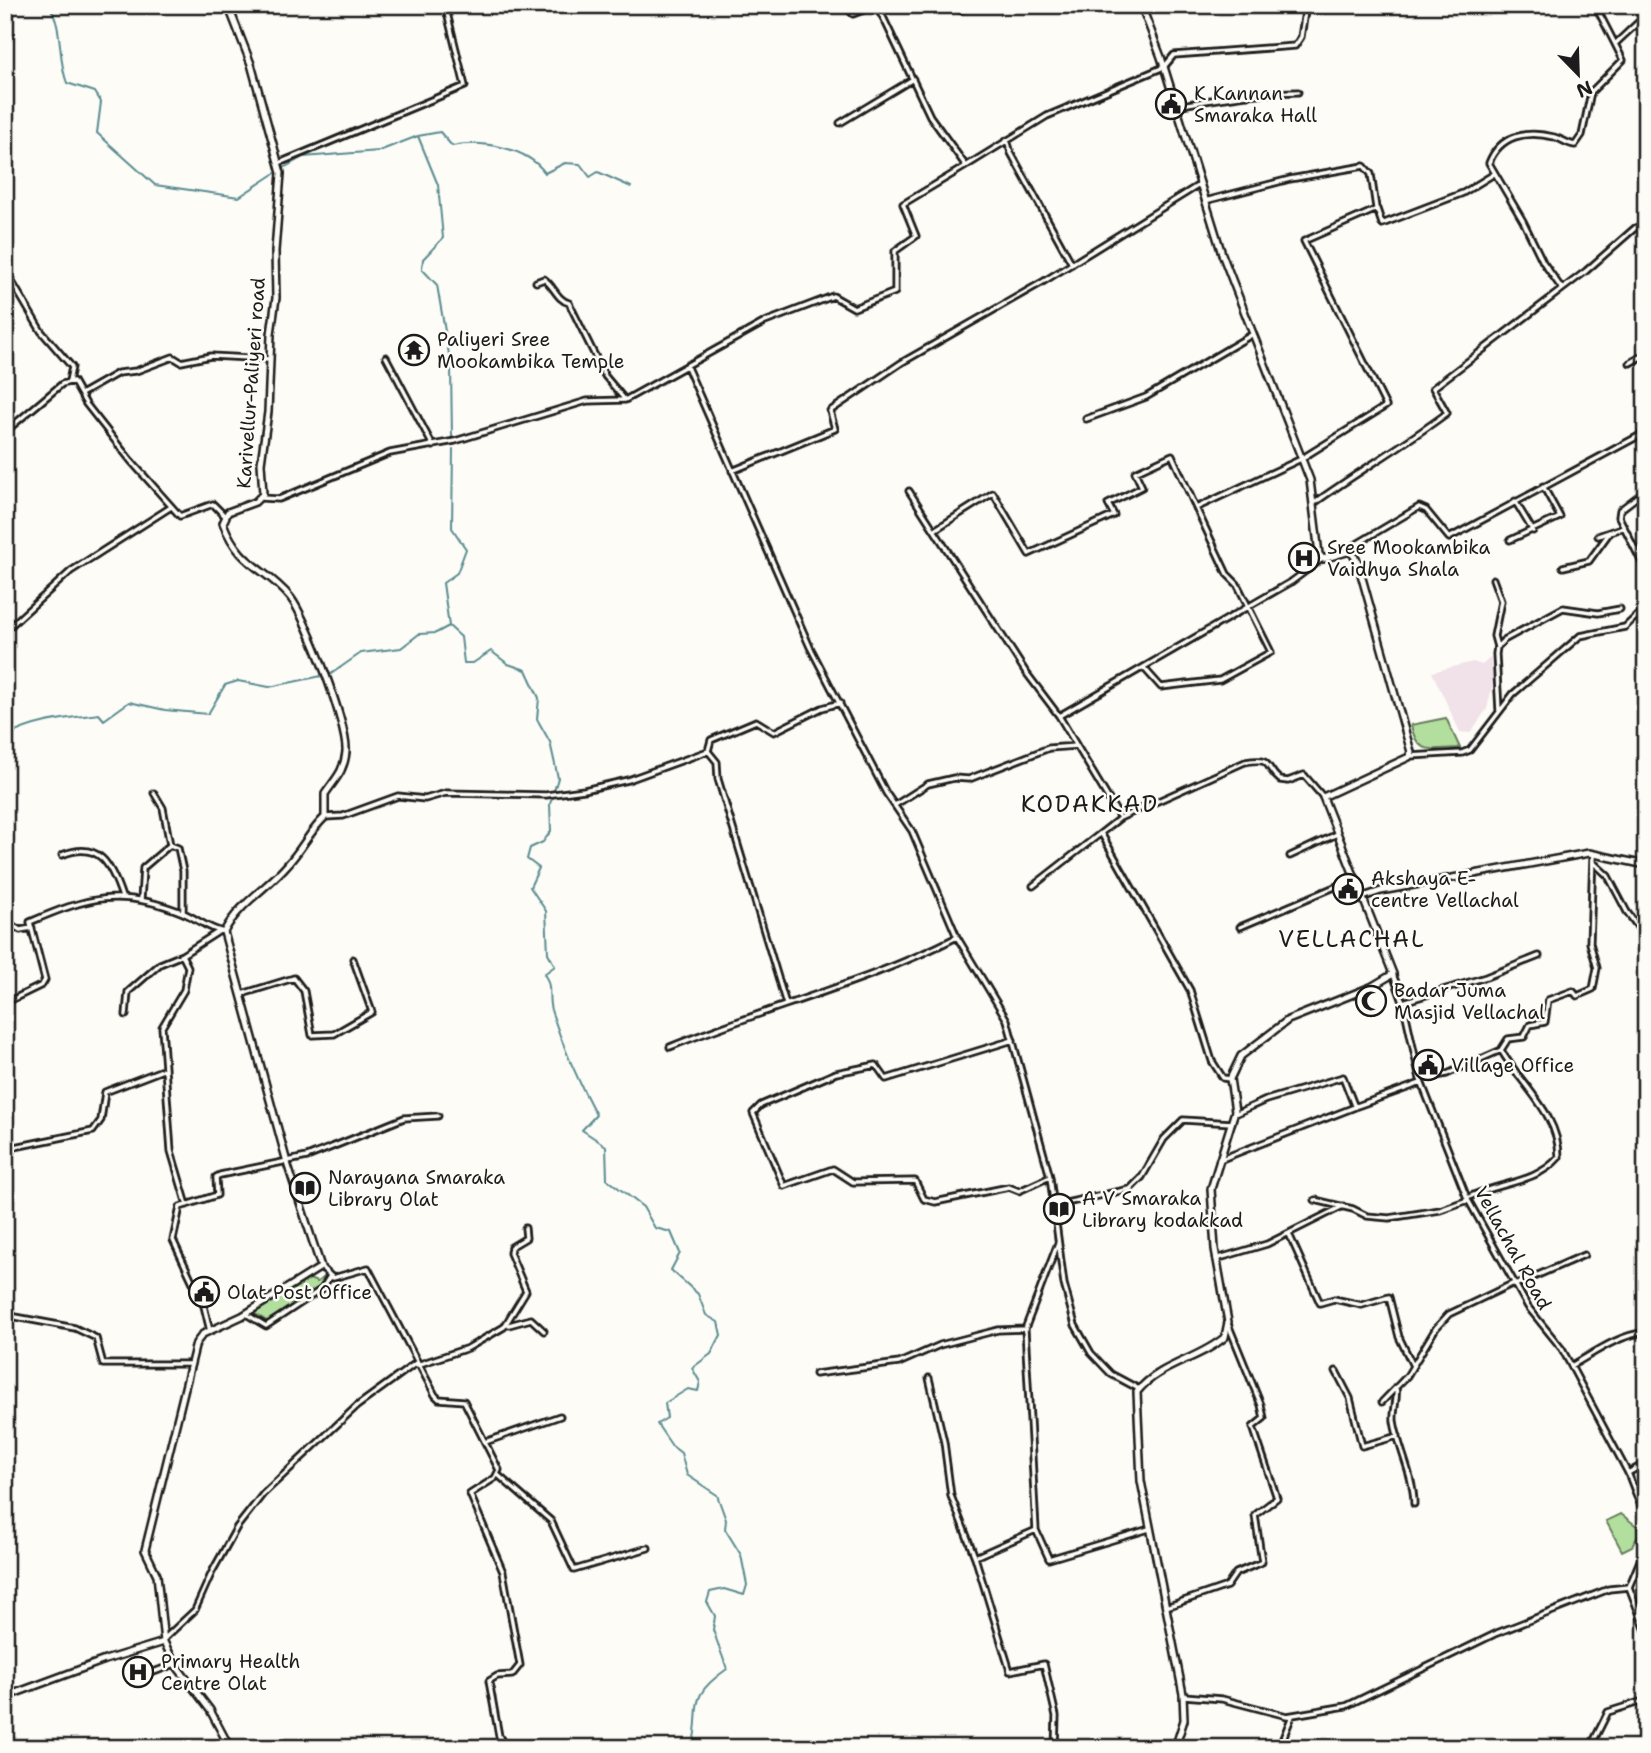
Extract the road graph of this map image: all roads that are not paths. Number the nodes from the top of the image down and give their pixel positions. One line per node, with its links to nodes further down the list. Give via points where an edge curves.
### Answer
1 (228, 5): 18 (street, Karivellur-Paliyeri road, via 251,64)
2 (445, 5): 18 (street, via 465,86)
3 (844, 5): 9 (street, via 853,14)
4 (956, 5): 5 (street, via 960,10)
5 (976, 5)
6 (1142, 5): 12 (street)
7 (1307, 5): 12 (street, via 1295,46 1174,55)
8 (1595, 5): 11 (street)
9 (876, 6): 13 (street)
10 (1646, 15): 11 (street)
11 (1615, 44): 20 (street, via 1623,60 1591,92 1577,143 1545,136 1508,137 1489,163)
12 (1164, 67): 15 (street); 17 (street, via 1047,116)
13 (913, 79): 16 (street); 19 (street, via 930,116)
14 (1298, 92): 15 (street, via 1246,93)
15 (1177, 106): 21 (street)
16 (840, 123)
17 (1007, 140): 19 (street); 25 (street)
18 (279, 163): 32 (street, Karivellur-Paliyeri road)
19 (965, 166): 34 (street, via 903,204 916,236 895,251 895,292 854,308 834,296 765,322)
20 (1494, 174): 23 (street, via 1463,193 1382,224); 28 (street)
21 (1199, 185): 22 (street); 25 (street)
22 (1205, 201): 23 (street, via 1364,166 1371,174); 29 (street)
23 (1377, 209): 43 (street, via 1304,241 1386,406)
24 (1646, 224): 28 (street, via 1635,228)
25 (1072, 264): 44 (street, via 901,363 830,411 835,429)
26 (5, 270): 35 (street, via 41,331 72,367)
27 (536, 282): 37 (street, via 544,279 569,303 605,376)
28 (1562, 289): 50 (street, via 1433,388 1447,413)
29 (1253, 334): 38 (street, via 1146,397); 43 (street)
30 (1646, 355): 33 (street)
31 (386, 357): 42 (street)
32 (271, 360): 36 (street, via 211,356 181,362 173,357 118,373); 48 (street, Karivellur-Paliyeri road)
33 (1630, 363)
34 (687, 367): 37 (street); 44 (street)
35 (69, 381): 36 (street); 39 (street)
36 (81, 394): 51 (street)
37 (625, 400): 42 (street, via 587,401)
38 (1086, 419)
39 (5, 432)
40 (1644, 433): 41 (street); 45 (street)
41 (1646, 440)
42 (433, 446): 48 (street, via 390,453 279,499)
43 (1301, 459): 50 (street); 52 (street)
44 (732, 471): 72 (street)
45 (1542, 486): 49 (street); 56 (street, via 1560,517)
46 (1646, 490): 54 (street, via 1620,510)
47 (909, 491): 55 (street)
48 (261, 498): 53 (street, Karivellur-Paliyeri road)
49 (1515, 501): 56 (street); 60 (street, via 1449,538 1426,510 1419,508)
50 (1313, 504): 61 (street)
51 (171, 507): 53 (street, via 180,516 214,504); 69 (street, via 71,571)
52 (1196, 508): 55 (street, via 1172,455 1135,471 1142,487 1108,503 1114,515 1029,554 993,493); 67 (street, via 1227,575 1233,577)
53 (224, 515): 81 (street, Karivellur-Paliyeri road, via 227,532 245,561 295,604 325,671 346,748 338,780 325,794)
54 (1624, 527): 57 (street); 62 (street)
55 (936, 529): 74 (street, via 1025,671)
56 (1533, 531): 59 (street)
57 (1610, 532): 58 (street); 63 (street, via 1589,561)
58 (1598, 536)
59 (1510, 540)
60 (1350, 551): 61 (street); 77 (street, via 1357,560 1410,742)
61 (1322, 559): 67 (street)
62 (1644, 565): 65 (street)
63 (1563, 567)
64 (1493, 579): 70 (street, via 1500,601 1494,636)
65 (1646, 579)
66 (1646, 598): 73 (street, via 1640,613 1625,627 1580,636 1513,694)
67 (1249, 606): 71 (street); 71 (street, via 1271,652 1220,680 1187,685 1161,687)
68 (1620, 609): 70 (street, via 1598,613 1563,608 1510,635)
69 (5, 631)
70 (1497, 647): 73 (street)
71 (1144, 668): 74 (street)
72 (840, 704): 76 (street, via 774,732 756,721 741,726 711,740); 80 (street)
73 (1499, 712): 77 (street, via 1470,750)
74 (1059, 716): 75 (street)
75 (1077, 746): 80 (street, via 1041,750 969,779 928,784); 82 (street)
76 (709, 751): 81 (street, via 620,782 550,794 398,796 343,816); 110 (street, via 717,762)
77 (1409, 757): 79 (street)
78 (154, 793): 85 (street, via 163,808)
79 (1323, 797): 82 (street, via 1304,775 1280,780 1262,759 1245,762); 84 (street)
80 (895, 805): 101 (street, via 923,855)
81 (325, 817): 100 (street, via 311,829 291,862)
82 (1120, 818): 83 (street)
83 (1101, 833): 92 (street); 116 (street, via 1190,990 1212,1061 1223,1078)
84 (1337, 834): 88 (street); 91 (street)
85 (170, 845): 95 (street, via 143,868); 96 (street, via 178,849 183,871)
86 (1592, 853): 89 (street); 90 (street); 94 (street)
87 (62, 855): 93 (street, via 81,848 91,850 114,872)
88 (1290, 856)
89 (1594, 863): 102 (street, via 1608,876); 114 (street, via 1590,943 1597,968 1593,989 1548,1000 1545,1022 1530,1025 1524,1037 1508,1039)
90 (1646, 865)
91 (1356, 878): 94 (street); 98 (street)
92 (1033, 886)
93 (122, 897): 95 (street); 99 (street, via 93,899 53,912 30,922)
94 (1363, 897): 106 (street)
95 (141, 900): 96 (street)
96 (183, 912): 100 (street)
97 (5, 921): 99 (street, via 20,930)
98 (1240, 927)
99 (32, 928): 109 (street, via 45,980)
100 (222, 932): 103 (street); 107 (street)
101 (957, 937): 110 (street); 112 (street, via 1007,1020)
102 (1646, 938)
103 (182, 955): 111 (street, via 159,964 128,992); 115 (street, via 188,967 184,990 162,1027)
104 (1539, 956): 108 (street)
105 (353, 959): 107 (street, via 372,1012 334,1034 312,1035 304,991 294,978)
106 (1393, 974): 108 (street, Vellachal Road); 116 (street, via 1289,1020 1241,1056)
107 (240, 995): 123 (street)
108 (1403, 1002): 117 (street, Vellachal Road)
109 (5, 1003)
110 (786, 1004): 113 (street)
111 (126, 1015)
112 (1013, 1040): 125 (street); 125 (street, via 886,1079 876,1065 852,1068 753,1112 784,1186 832,1169 853,1182 915,1181 924,1199 935,1202 1009,1187 1019,1191)
113 (670, 1047)
114 (1501, 1050): 117 (street); 126 (street, via 1531,1088 1554,1129 1559,1157 1527,1180 1486,1188)
115 (165, 1069): 122 (street, via 105,1092 101,1120 93,1131); 128 (street, via 171,1151)
116 (1230, 1079): 119 (street)
117 (1420, 1081): 118 (street); 126 (street, Vellachal Road)
118 (1357, 1106): 119 (street, via 1343,1077); 124 (street)
119 (1234, 1114): 121 (street)
120 (438, 1116): 123 (street, via 404,1118 307,1157)
121 (1232, 1123): 124 (street); 129 (street, via 1183,1120 1130,1189)
122 (5, 1149)
123 (287, 1160): 128 (street, via 220,1175 216,1177 217,1195); 136 (street)
124 (1218, 1160): 135 (street, via 1211,1189)
125 (1050, 1177): 129 (street)
126 (1468, 1199): 130 (street, via 1426,1213 1389,1218 1367,1216); 138 (street, Vellachal Road)
127 (1315, 1200): 130 (street)
128 (187, 1205): 144 (street, via 180,1207 173,1240 204,1306)
129 (1052, 1206): 133 (street)
130 (1343, 1206): 132 (street)
131 (524, 1228): 142 (street, via 526,1238 510,1253 526,1291)
132 (1289, 1234): 135 (street); 149 (street, via 1320,1303 1334,1299 1362,1305 1389,1297 1399,1337)
133 (1058, 1242): 143 (street); 155 (street, via 1075,1325 1091,1353 1111,1374)
134 (1584, 1255): 138 (street)
135 (1216, 1259): 141 (street)
136 (321, 1267): 137 (street); 139 (street)
137 (330, 1276): 139 (street, via 322,1289 266,1326); 148 (street, via 338,1278 368,1268)
138 (1514, 1284): 149 (street, via 1449,1314); 150 (street, Vellachal Road)
139 (246, 1314): 144 (street)
140 (5, 1315): 147 (street, via 75,1328 96,1338 103,1364)
141 (1228, 1322): 155 (street, via 1225,1338 1213,1348 1155,1374); 171 (street, via 1261,1405 1264,1418 1253,1427 1277,1498 1255,1515 1262,1562 1236,1573 1227,1586)
142 (503, 1328): 145 (street, via 531,1319); 148 (street, via 468,1348)
143 (1025, 1329): 152 (street, via 998,1330 940,1345 899,1363); 166 (street)
144 (210, 1331): 147 (street, via 196,1343)
145 (544, 1331)
146 (1646, 1332): 150 (street, via 1606,1344)
147 (191, 1364): 173 (street, via 145,1550 157,1575)
148 (416, 1364): 159 (street, via 437,1397 464,1401); 173 (street, via 357,1406 263,1494 237,1527 195,1610)
149 (1413, 1366): 154 (street)
150 (1571, 1366): 161 (street, Vellachal Road)
151 (1336, 1371): 158 (street, via 1350,1398 1362,1446)
152 (816, 1374)
153 (929, 1378): 169 (street, via 951,1496)
154 (1396, 1387): 156 (street); 158 (street)
155 (1139, 1389): 165 (street, via 1137,1437)
156 (1382, 1402)
157 (560, 1416): 159 (street)
158 (1398, 1436): 163 (street)
159 (485, 1442): 162 (street)
160 (1646, 1462): 161 (street)
161 (1628, 1473): 164 (street, Vellachal Road)
162 (498, 1475): 168 (street, via 551,1521 574,1570); 181 (street, via 470,1494 503,1572 520,1665 512,1675 489,1681 499,1735)
163 (1414, 1504)
164 (1646, 1519)
165 (1150, 1529): 166 (street, via 1049,1559); 171 (street)
166 (1036, 1530): 169 (street)
167 (1646, 1546): 170 (street)
168 (648, 1548)
169 (975, 1557): 182 (street, via 1010,1671 1044,1664 1056,1716)
170 (1629, 1587): 172 (street); 179 (street, via 1609,1589 1497,1633 1362,1701)
171 (1166, 1607): 176 (street)
172 (1646, 1631)
173 (163, 1641): 174 (street); 177 (street)
174 (174, 1664): 175 (street); 180 (street, via 210,1710)
175 (151, 1673)
176 (1183, 1696): 179 (street, via 1223,1699 1257,1711); 183 (street, via 1184,1720)
177 (5, 1697)
178 (1646, 1700): 185 (street, via 1608,1712)
179 (1292, 1716): 184 (street)
180 (230, 1748)
181 (506, 1748)
182 (1055, 1748)
183 (1175, 1748)
184 (1279, 1748)
185 (1590, 1748)

